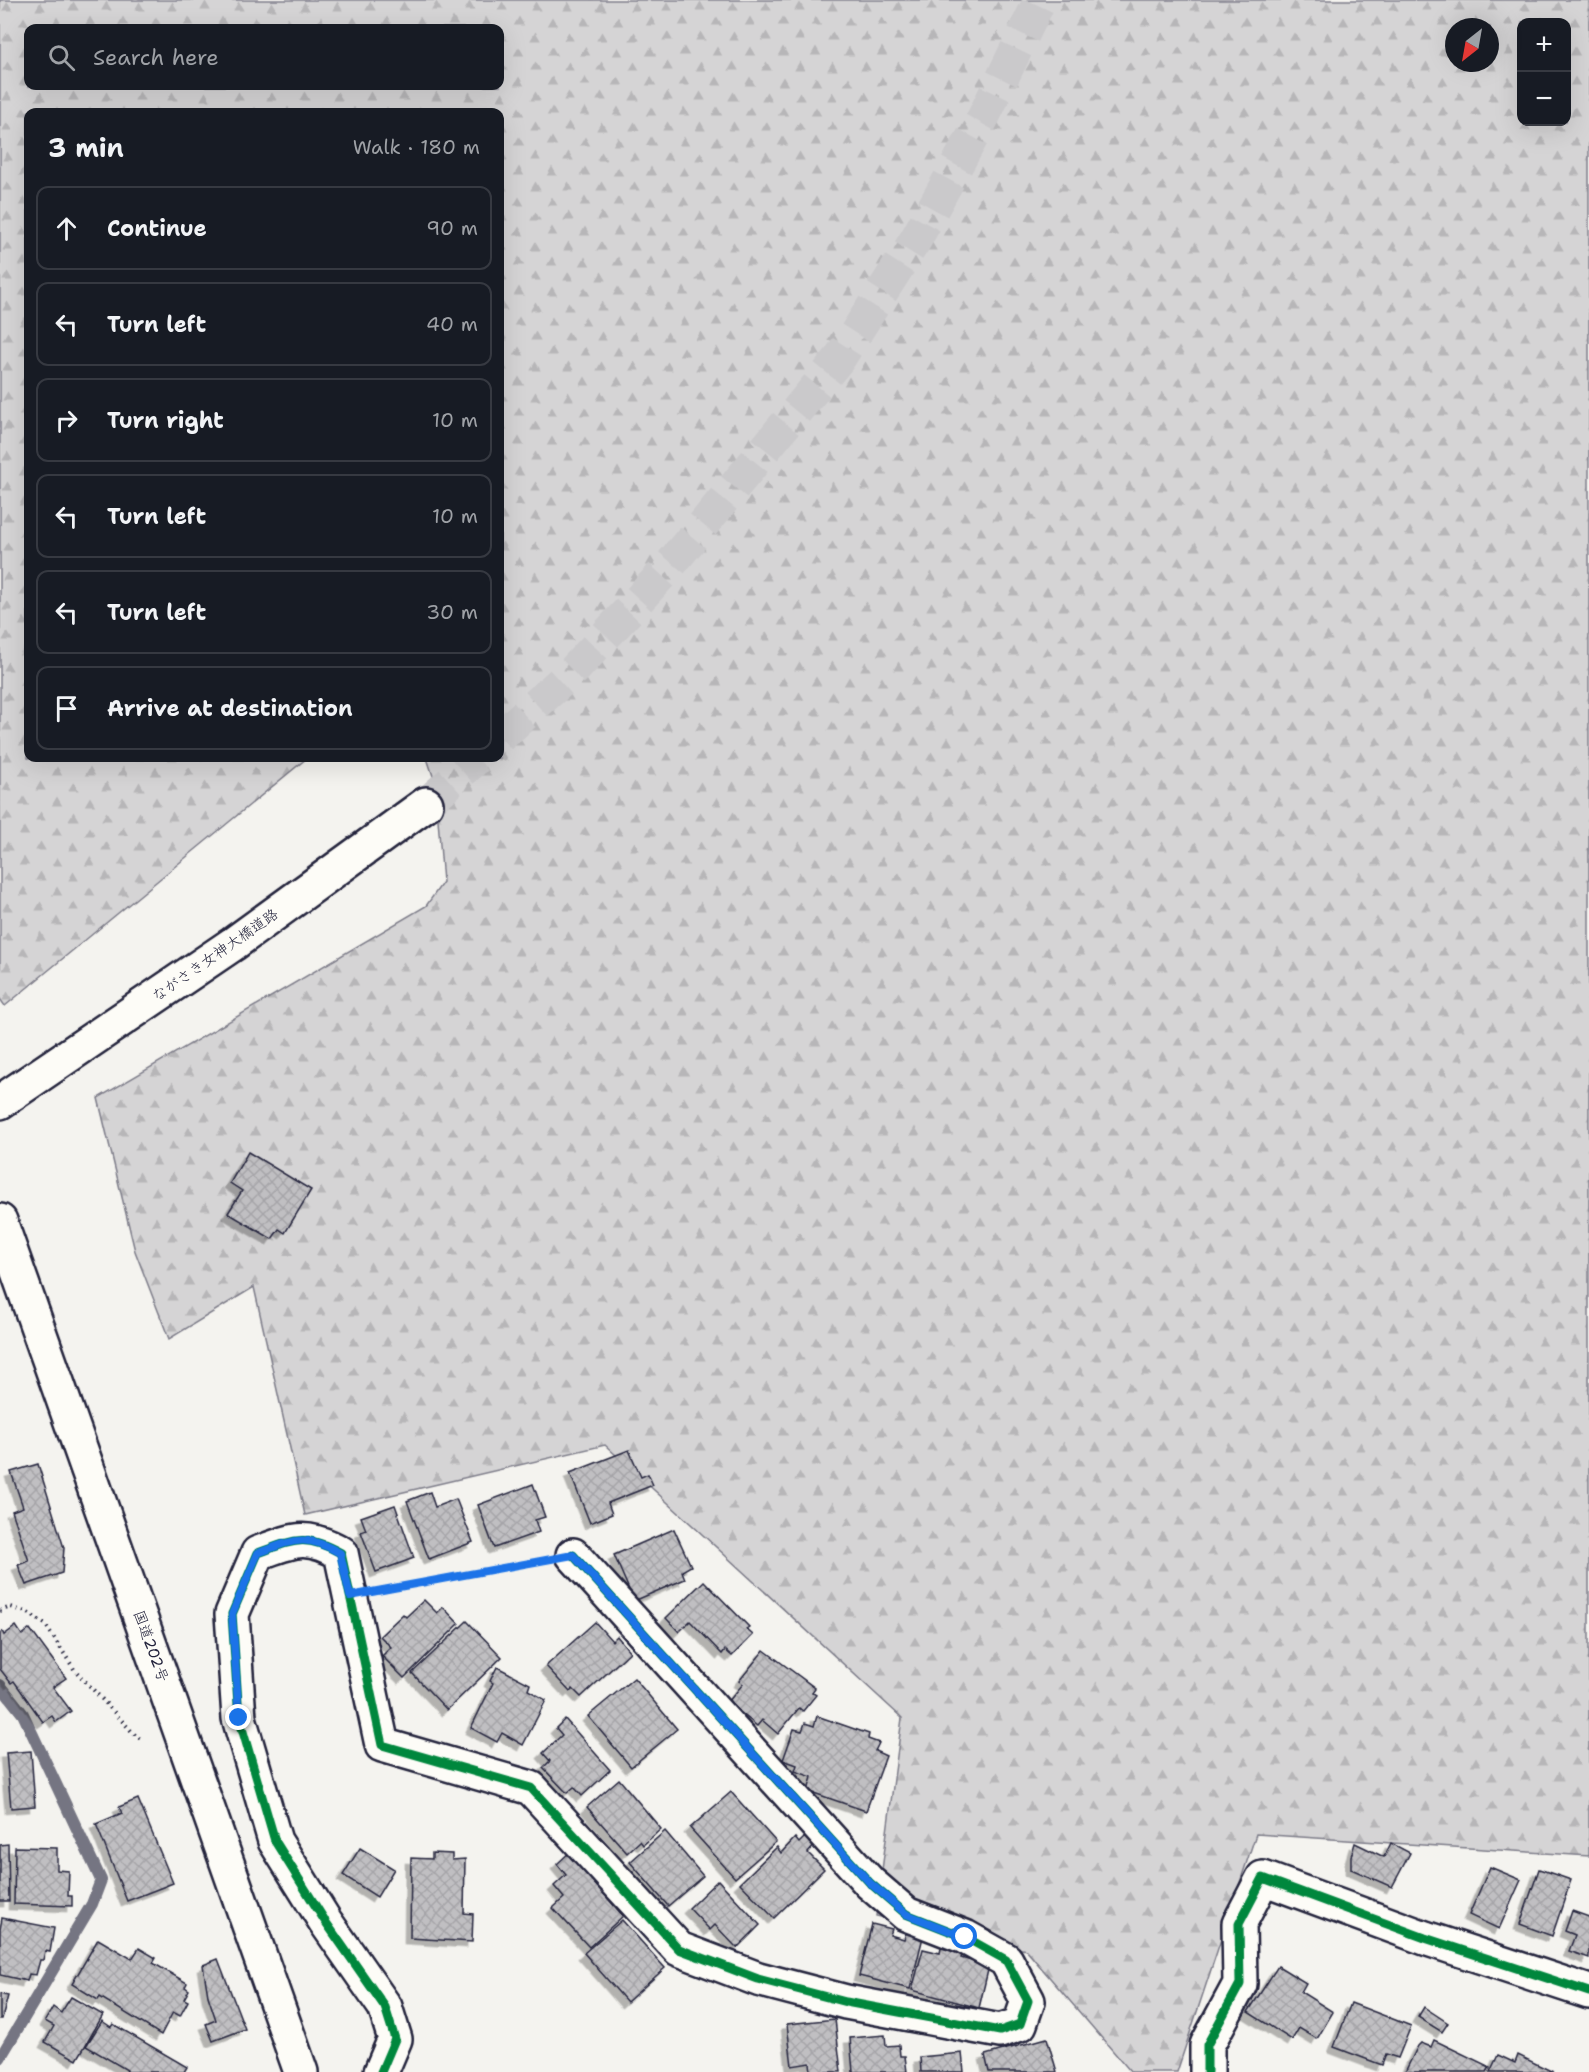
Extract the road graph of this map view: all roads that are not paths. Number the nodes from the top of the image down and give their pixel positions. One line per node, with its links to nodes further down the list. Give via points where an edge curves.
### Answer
1 (426, 804): 2 (main road, ながさき女神大橋道路, via 233,944)
2 (0, 1102)
3 (0, 1221): 6 (main road, 国道202号)
4 (573, 1555): 7 (main road, via 870,1883 906,1914 965,1937 1006,1960 1028,2001 1020,2024 1000,2031 846,2002 758,1979 679,1949 531,1788 382,1745 340,1553 322,1543 297,1539 258,1553 232,1614 239,1718 275,1841 385,2007 395,2039)
5 (1589, 1992): 8 (main road, via 1425,1938 1263,1878 1239,1924 1240,1984 1207,2045)
6 (302, 2072)
7 (381, 2072)
8 (1208, 2072)

